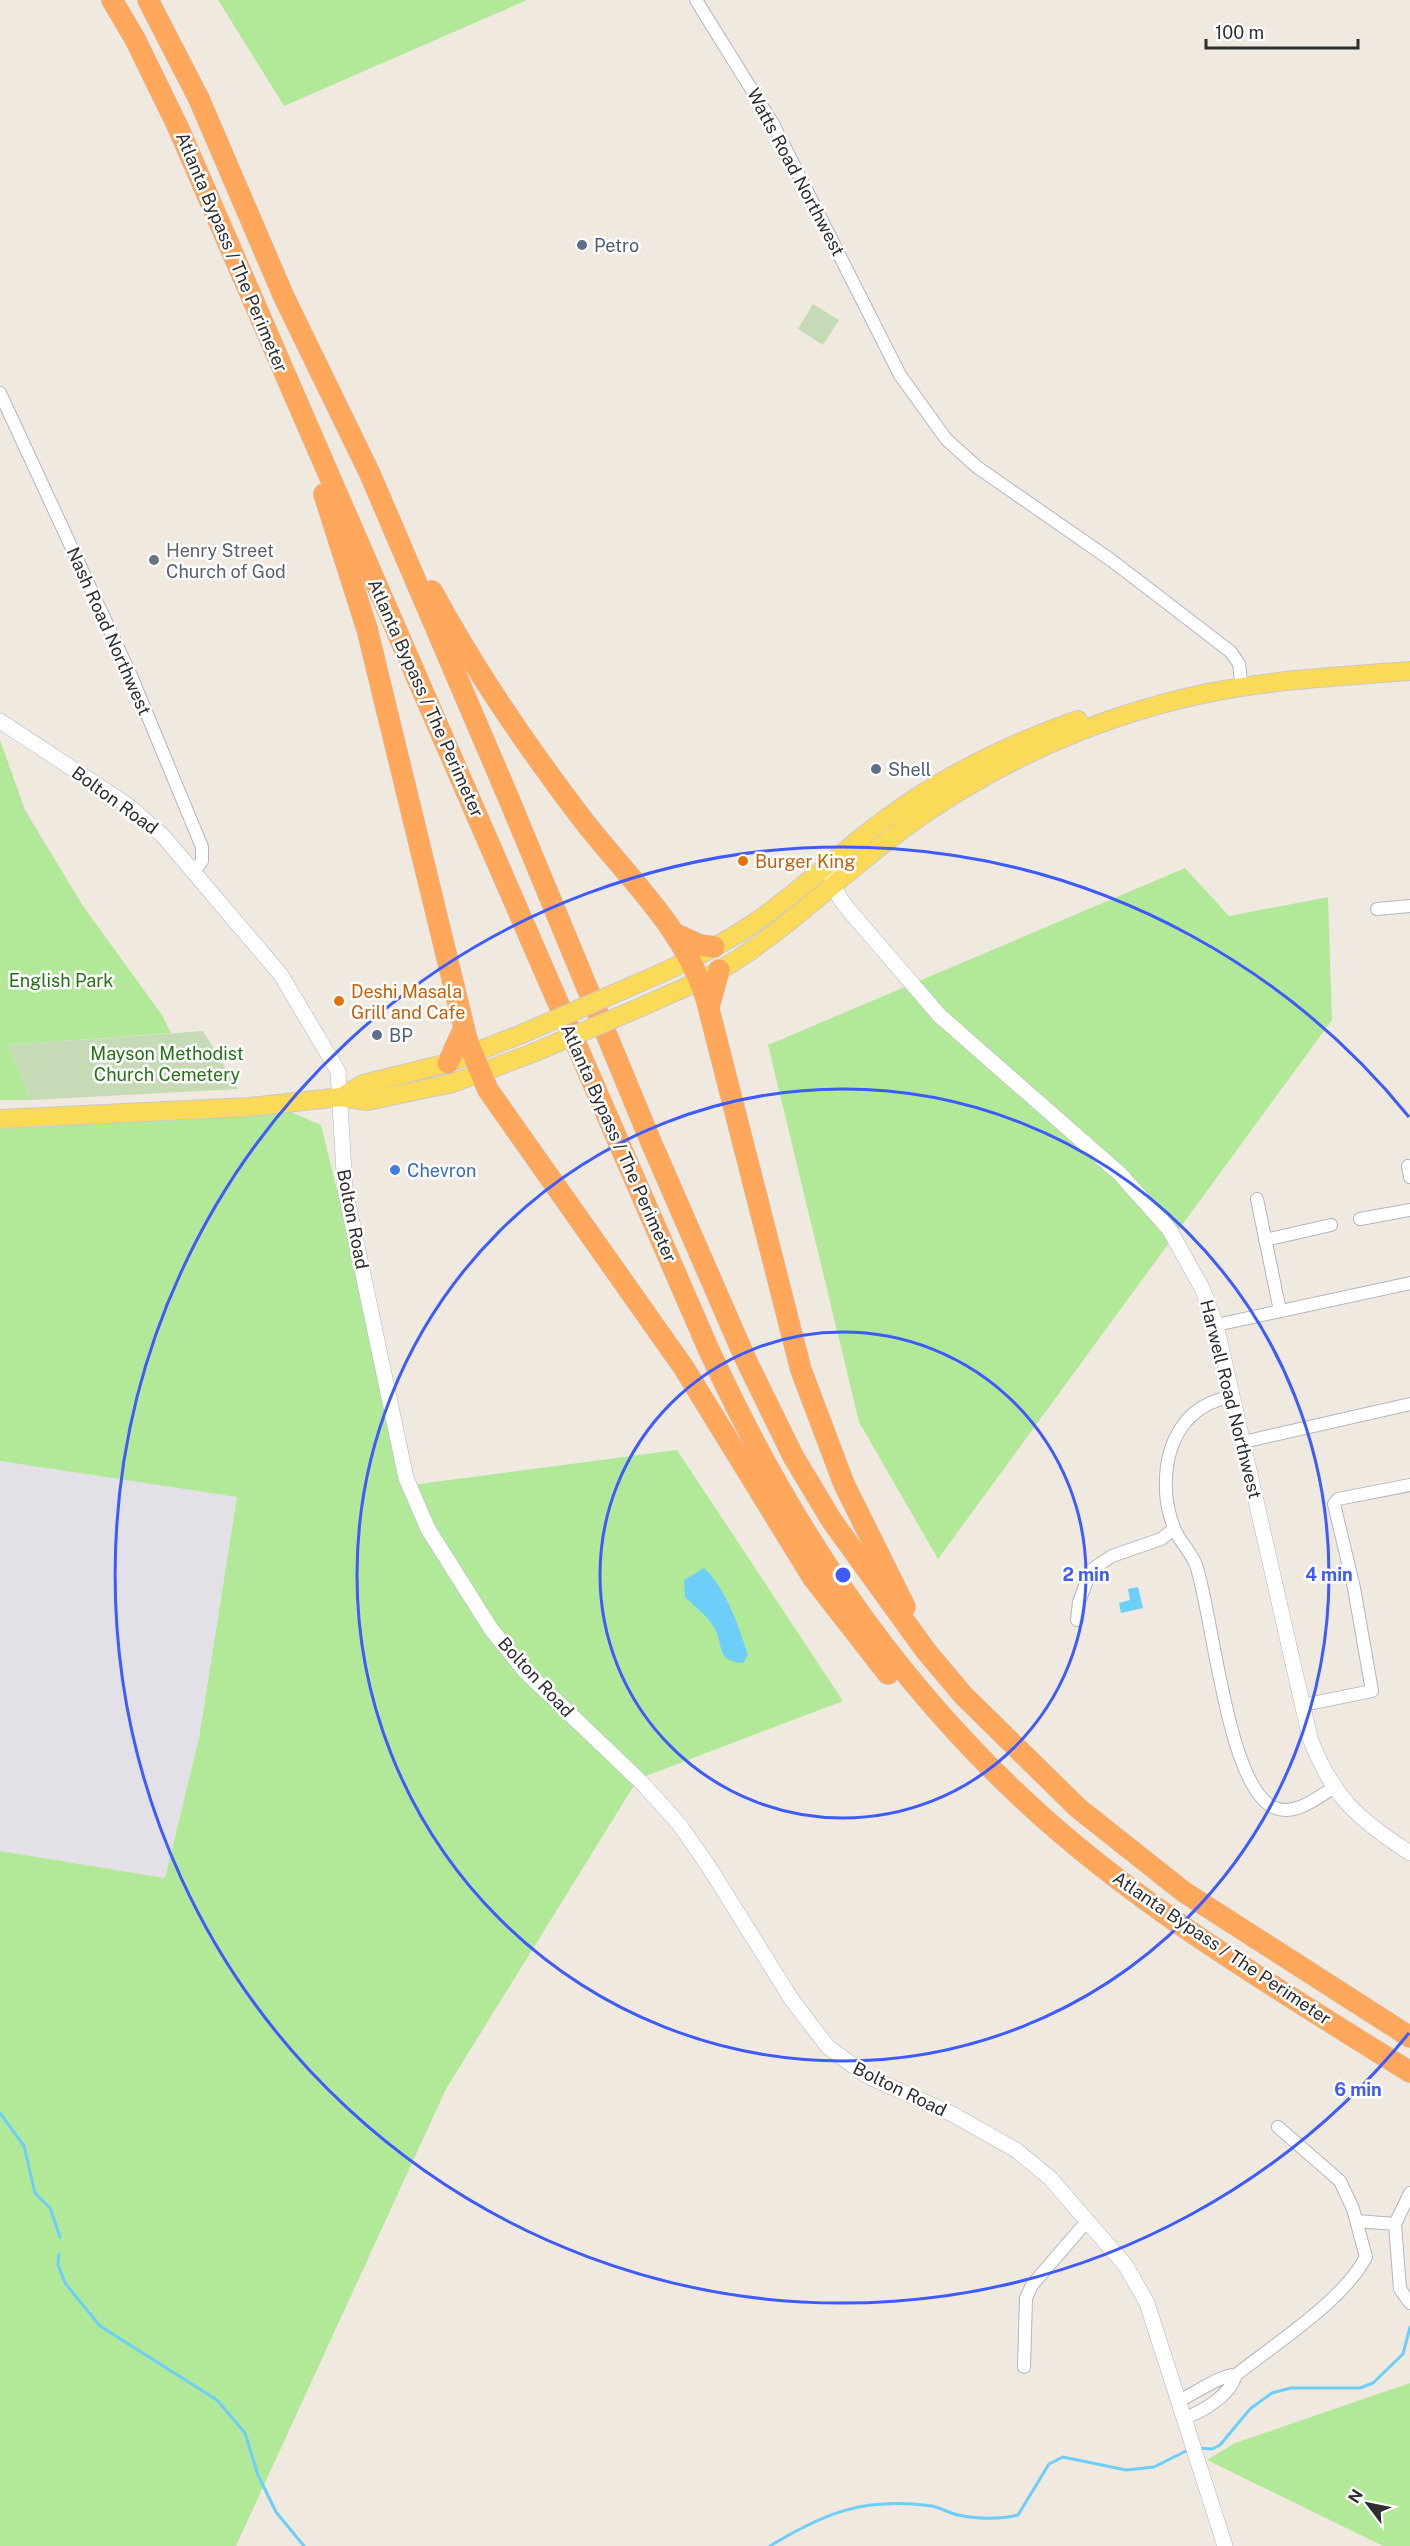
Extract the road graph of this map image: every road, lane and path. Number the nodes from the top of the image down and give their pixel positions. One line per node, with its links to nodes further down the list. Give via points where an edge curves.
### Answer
1 (112, 0): 4 (highway, Atlanta Bypass / The Perimeter, via 177,125)
2 (148, 0): 6 (highway, Atlanta Bypass / The Perimeter, via 199,99 284,297)
3 (696, 0): 8 (street, Watts Road Northwest, via 773,124 915,399 946,439 977,467 1138,580 1231,652 1239,664)
4 (291, 387): 21 (highway, via 367,629); 43 (highway, Atlanta Bypass / The Perimeter, via 708,1348 751,1438 814,1548 858,1611 897,1662)
5 (0, 393): 11 (street, Nash Road Northwest, via 132,678 202,847 202,861)
6 (370, 474): 15 (highway, via 438,603 486,683 580,816); 41 (highway, Atlanta Bypass / The Perimeter, via 651,1142 763,1397 832,1521)
7 (1410, 671): 8 (main road)
8 (1241, 683): 10 (main road, via 1187,687 1134,700 1000,751 917,798); 12 (main road, via 1134,712 1024,755 922,815)
9 (0, 721): 11 (street, Bolton Road, via 129,806)
10 (829, 865): 12 (street, Harwell Road Northwest); 16 (main road, via 760,919)
11 (195, 870): 25 (street, Bolton Road, via 281,975 338,1071)
12 (833, 884): 18 (main road, via 763,942); 34 (street, Harwell Road Northwest, via 848,909 939,1015 1148,1202 1187,1257)
13 (1410, 906): 14 (street)
14 (1377, 909)
15 (678, 935): 16 (highway); 17 (highway)
16 (714, 947): 17 (main road)
17 (691, 960): 19 (highway); 22 (main road, bridge)
18 (720, 970): 19 (main road); 20 (highway)
19 (700, 980): 20 (highway); 24 (main road, bridge)
20 (709, 1011): 41 (highway, via 801,1370 844,1484)
21 (464, 1028): 22 (highway); 23 (highway)
22 (472, 1055): 23 (main road); 24 (highway)
23 (448, 1063): 25 (main road, via 363,1084)
24 (481, 1074): 25 (main road, via 444,1086 367,1101); 43 (highway, via 502,1114 684,1368 790,1544 837,1612 893,1679)
25 (341, 1097): 26 (main road, via 279,1105); 50 (street, Bolton Road, via 345,1189 406,1478 428,1529 491,1629 525,1671 679,1824 792,2000 828,2047 867,2076 952,2114 1016,2150 1050,2178)
26 (0, 1119)
27 (1257, 1199): 31 (street)
28 (1410, 1210): 29 (street)
29 (1360, 1219)
30 (1331, 1225): 31 (street)
31 (1265, 1240): 33 (street)
32 (1410, 1283): 33 (street)
33 (1280, 1311): 34 (street)
34 (1216, 1325): 35 (street, Harwell Road Northwest)
35 (1233, 1397): 37 (street, Harwell Road Northwest); 39 (street, via 1217,1399 1191,1413 1175,1442 1167,1465 1166,1491)
36 (1410, 1404): 37 (street)
37 (1243, 1442): 42 (street, Harwell Road Northwest)
38 (1410, 1485): 42 (street, via 1338,1499 1334,1504 1372,1691)
39 (1174, 1529): 40 (street, via 1161,1539 1112,1556 1091,1570); 44 (street, via 1195,1564 1241,1764 1257,1795 1275,1808 1290,1810)
40 (1077, 1620)
41 (926, 1651): 46 (highway, Atlanta Bypass / The Perimeter, via 1009,1743 1138,1858 1184,1892)
42 (1303, 1705): 44 (street, Harwell Road Northwest, via 1320,1765)
43 (994, 1772): 47 (highway, Atlanta Bypass / The Perimeter, via 1056,1829 1152,1904)
44 (1333, 1788): 45 (street, Harwell Road Northwest, via 1371,1828)
45 (1410, 1853)
46 (1410, 2037)
47 (1410, 2073)
48 (1278, 2127): 51 (street, via 1340,2181)
49 (1410, 2193): 52 (street)
50 (1088, 2220): 54 (street, via 1032,2285 1026,2298); 57 (street, Bolton Road, via 1126,2266 1147,2303)
51 (1357, 2221): 52 (street); 55 (street, via 1367,2253 1358,2274)
52 (1395, 2224): 53 (street, via 1400,2289)
53 (1410, 2303)
54 (1024, 2367)
55 (1236, 2375): 56 (street, via 1224,2374); 58 (street, via 1232,2387)
56 (1205, 2388): 57 (street); 58 (street)
57 (1178, 2401): 59 (street, Bolton Road)
58 (1214, 2401): 59 (street)
59 (1183, 2419): 60 (street, Bolton Road)
60 (1225, 2546)

